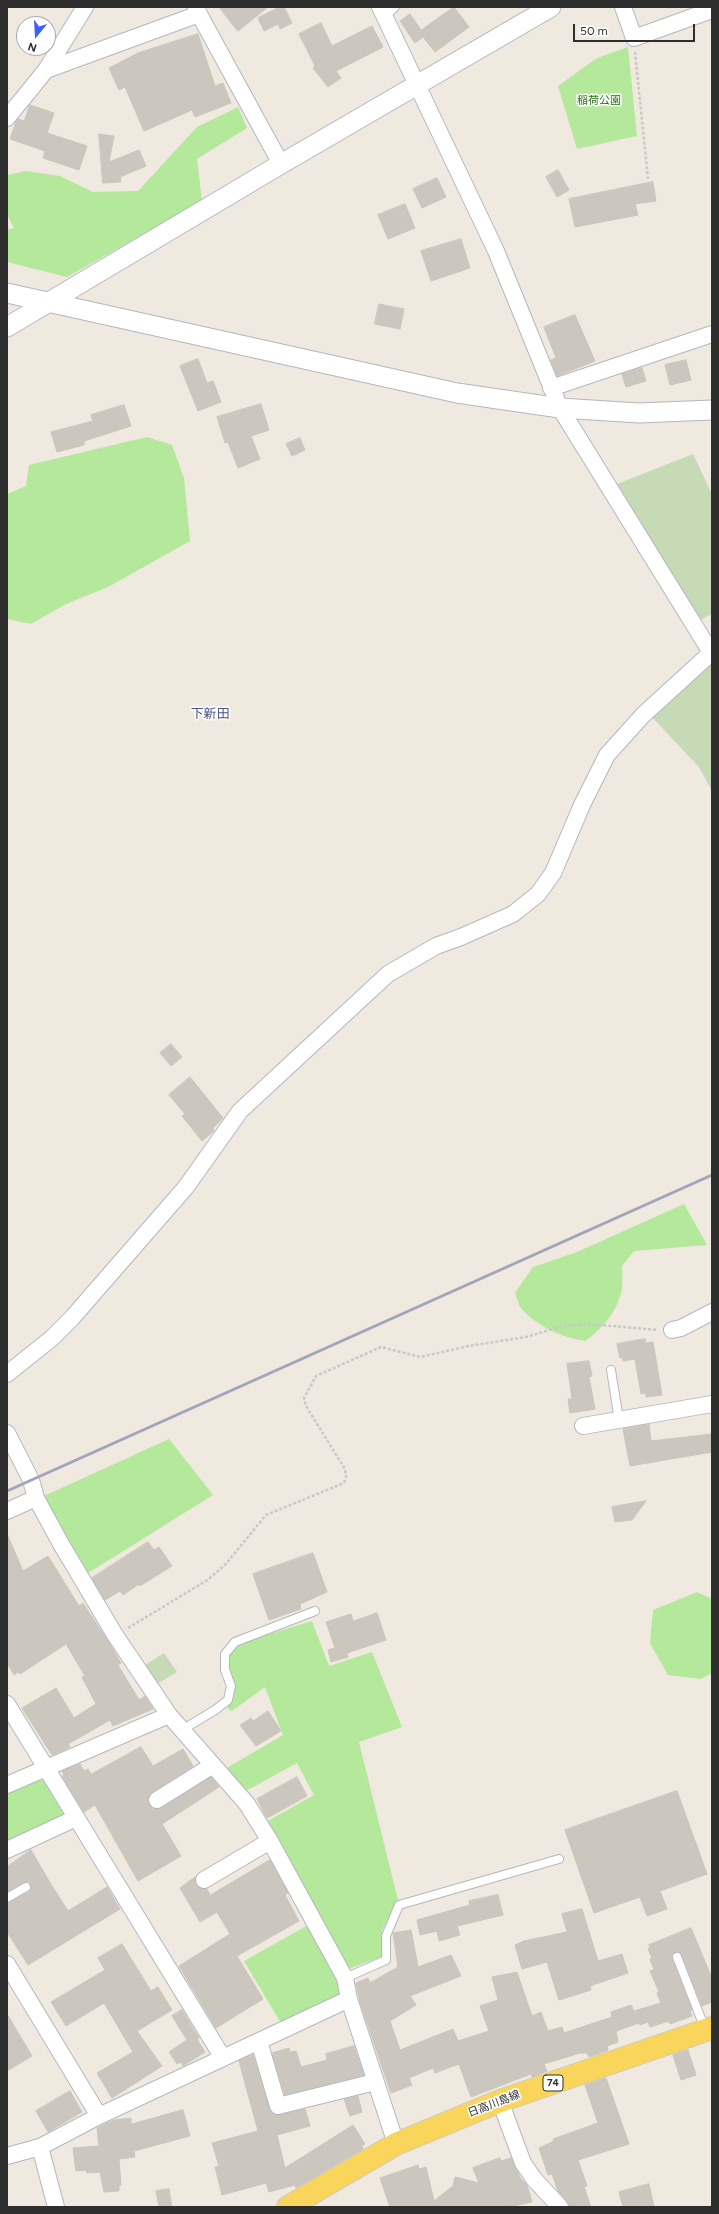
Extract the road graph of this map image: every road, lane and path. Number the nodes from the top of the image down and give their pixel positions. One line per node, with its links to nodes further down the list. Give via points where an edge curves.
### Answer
1 (85, 7): 8 (street)
2 (551, 7): 9 (street)
3 (623, 7): 7 (street)
4 (198, 10): 8 (street); 11 (street)
5 (386, 10): 9 (street)
6 (712, 10): 7 (street)
7 (634, 38): 12 (path)
8 (46, 70): 10 (street)
9 (416, 86): 11 (street); 17 (street, via 496,251)
10 (7, 118)
11 (281, 164): 14 (street)
12 (648, 179)
13 (7, 293): 14 (street)
14 (47, 302): 15 (street); 18 (street, via 457,393)
15 (7, 327)
16 (712, 334): 17 (street)
17 (551, 388): 18 (street)
18 (560, 408): 19 (street, via 639,413); 20 (street)
19 (712, 410)
20 (712, 653): 24 (street, via 643,715 607,755 553,873 538,894 513,914 436,946 388,974 240,1111 186,1187 72,1318 52,1338)
21 (712, 1312): 22 (street)
22 (672, 1330): 32 (path, via 589,1324 563,1326 526,1337 420,1357 381,1348 316,1376 304,1398 306,1406 345,1469 344,1483 266,1515 226,1565 206,1581)
23 (611, 1370): 26 (lane)
24 (7, 1374)
25 (712, 1404): 26 (street)
26 (619, 1420): 27 (street)
27 (583, 1426)
28 (7, 1433): 29 (street, via 31,1480)
29 (36, 1498): 30 (street); 32 (street)
30 (7, 1511)
31 (315, 1611): 35 (lane, via 234,1642 225,1654 225,1670 231,1686 228,1700)
32 (115, 1635): 34 (street)
33 (7, 1704): 37 (street)
34 (169, 1715): 35 (street); 37 (street)
35 (182, 1730): 36 (street)
36 (213, 1765): 39 (street); 41 (street, via 247,1804)
37 (45, 1767): 38 (street); 40 (street)
38 (7, 1785)
39 (157, 1800)
40 (76, 1818): 42 (street); 53 (street)
41 (270, 1841): 44 (street); 49 (street)
42 (7, 1850)
43 (559, 1859): 49 (lane, via 399,1905 386,1936 386,1960)
44 (204, 1880)
45 (26, 1887): 46 (lane)
46 (7, 1898)
47 (677, 1957): 51 (lane)
48 (7, 1964): 56 (street)
49 (345, 1978): 50 (street)
50 (349, 1999): 52 (street); 54 (street)
51 (709, 2029): 55 (main road, 日高川島線 / 74)
52 (259, 2042): 53 (street); 54 (street, via 278,2106)
53 (223, 2058): 56 (street)
54 (375, 2082): 57 (street)
55 (500, 2101): 57 (main road, 日高川島線 / 74); 62 (street, via 523,2163)
56 (99, 2116): 58 (street)
57 (396, 2144): 61 (main road, 日高川島線 / 74)
58 (40, 2147): 59 (street); 60 (street)
59 (7, 2156)
60 (56, 2207)
61 (288, 2207)
62 (560, 2207)

